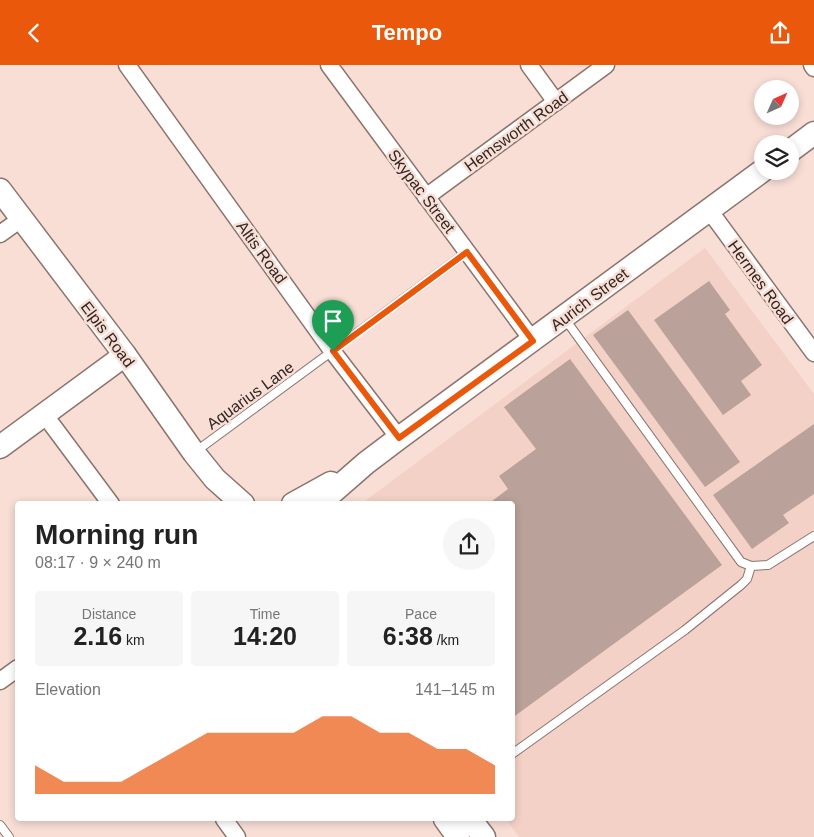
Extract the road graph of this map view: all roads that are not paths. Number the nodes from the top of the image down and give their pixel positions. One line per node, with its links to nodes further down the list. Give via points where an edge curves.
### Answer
1 (127, 65): 17 (street, Altis Road)
2 (329, 65): 10 (street, Skypac Street)
3 (529, 65): 5 (street)
4 (606, 65): 5 (street, Hemsworth Road)
5 (556, 102): 10 (street, Hemsworth Road)
6 (814, 133): 7 (street)
7 (799, 144)
8 (754, 177): 11 (street, Aurich Street)
9 (0, 190): 12 (street, Elpis Road)
10 (426, 197): 14 (street, Skypac Street)
11 (709, 210): 15 (street, Aurich Street); 18 (street, Hermes Road)
12 (21, 219): 13 (street); 19 (street, Elpis Road)
13 (0, 234)
14 (467, 252): 16 (street, Skypac Street); 17 (lane, Aquarius Lane)
15 (564, 317): 16 (street, Aurich Street); 32 (lane, via 741,562)
16 (533, 341): 21 (street, Aurich Street)
17 (333, 351): 21 (street, Altis Road); 23 (lane, Aquarius Lane)
18 (814, 353)
19 (125, 355): 20 (street); 23 (street, Elpis Road)
20 (44, 414): 22 (street); 26 (street)
21 (399, 438): 24 (street, Aurich Street)
22 (0, 447)
23 (194, 453): 25 (street, Elpis Road)
24 (366, 463): 29 (street, Aurich Street); 30 (street, Aurich Street)
25 (215, 479): 27 (street, Elpis Road); 28 (street, Elpis Road)
26 (109, 501)
27 (223, 501)
28 (240, 501)
29 (298, 501)
30 (322, 501)
31 (814, 536): 32 (lane, via 768,565)
32 (751, 566): 35 (lane, via 747,579 741,585 686,630)
33 (15, 670): 34 (street)
34 (0, 681)
35 (515, 752)
36 (225, 821): 41 (street)
37 (446, 821): 42 (street)
38 (472, 821): 43 (street)
39 (0, 825): 40 (lane)
40 (9, 837)
41 (237, 837)
42 (458, 837)
43 (484, 837)

